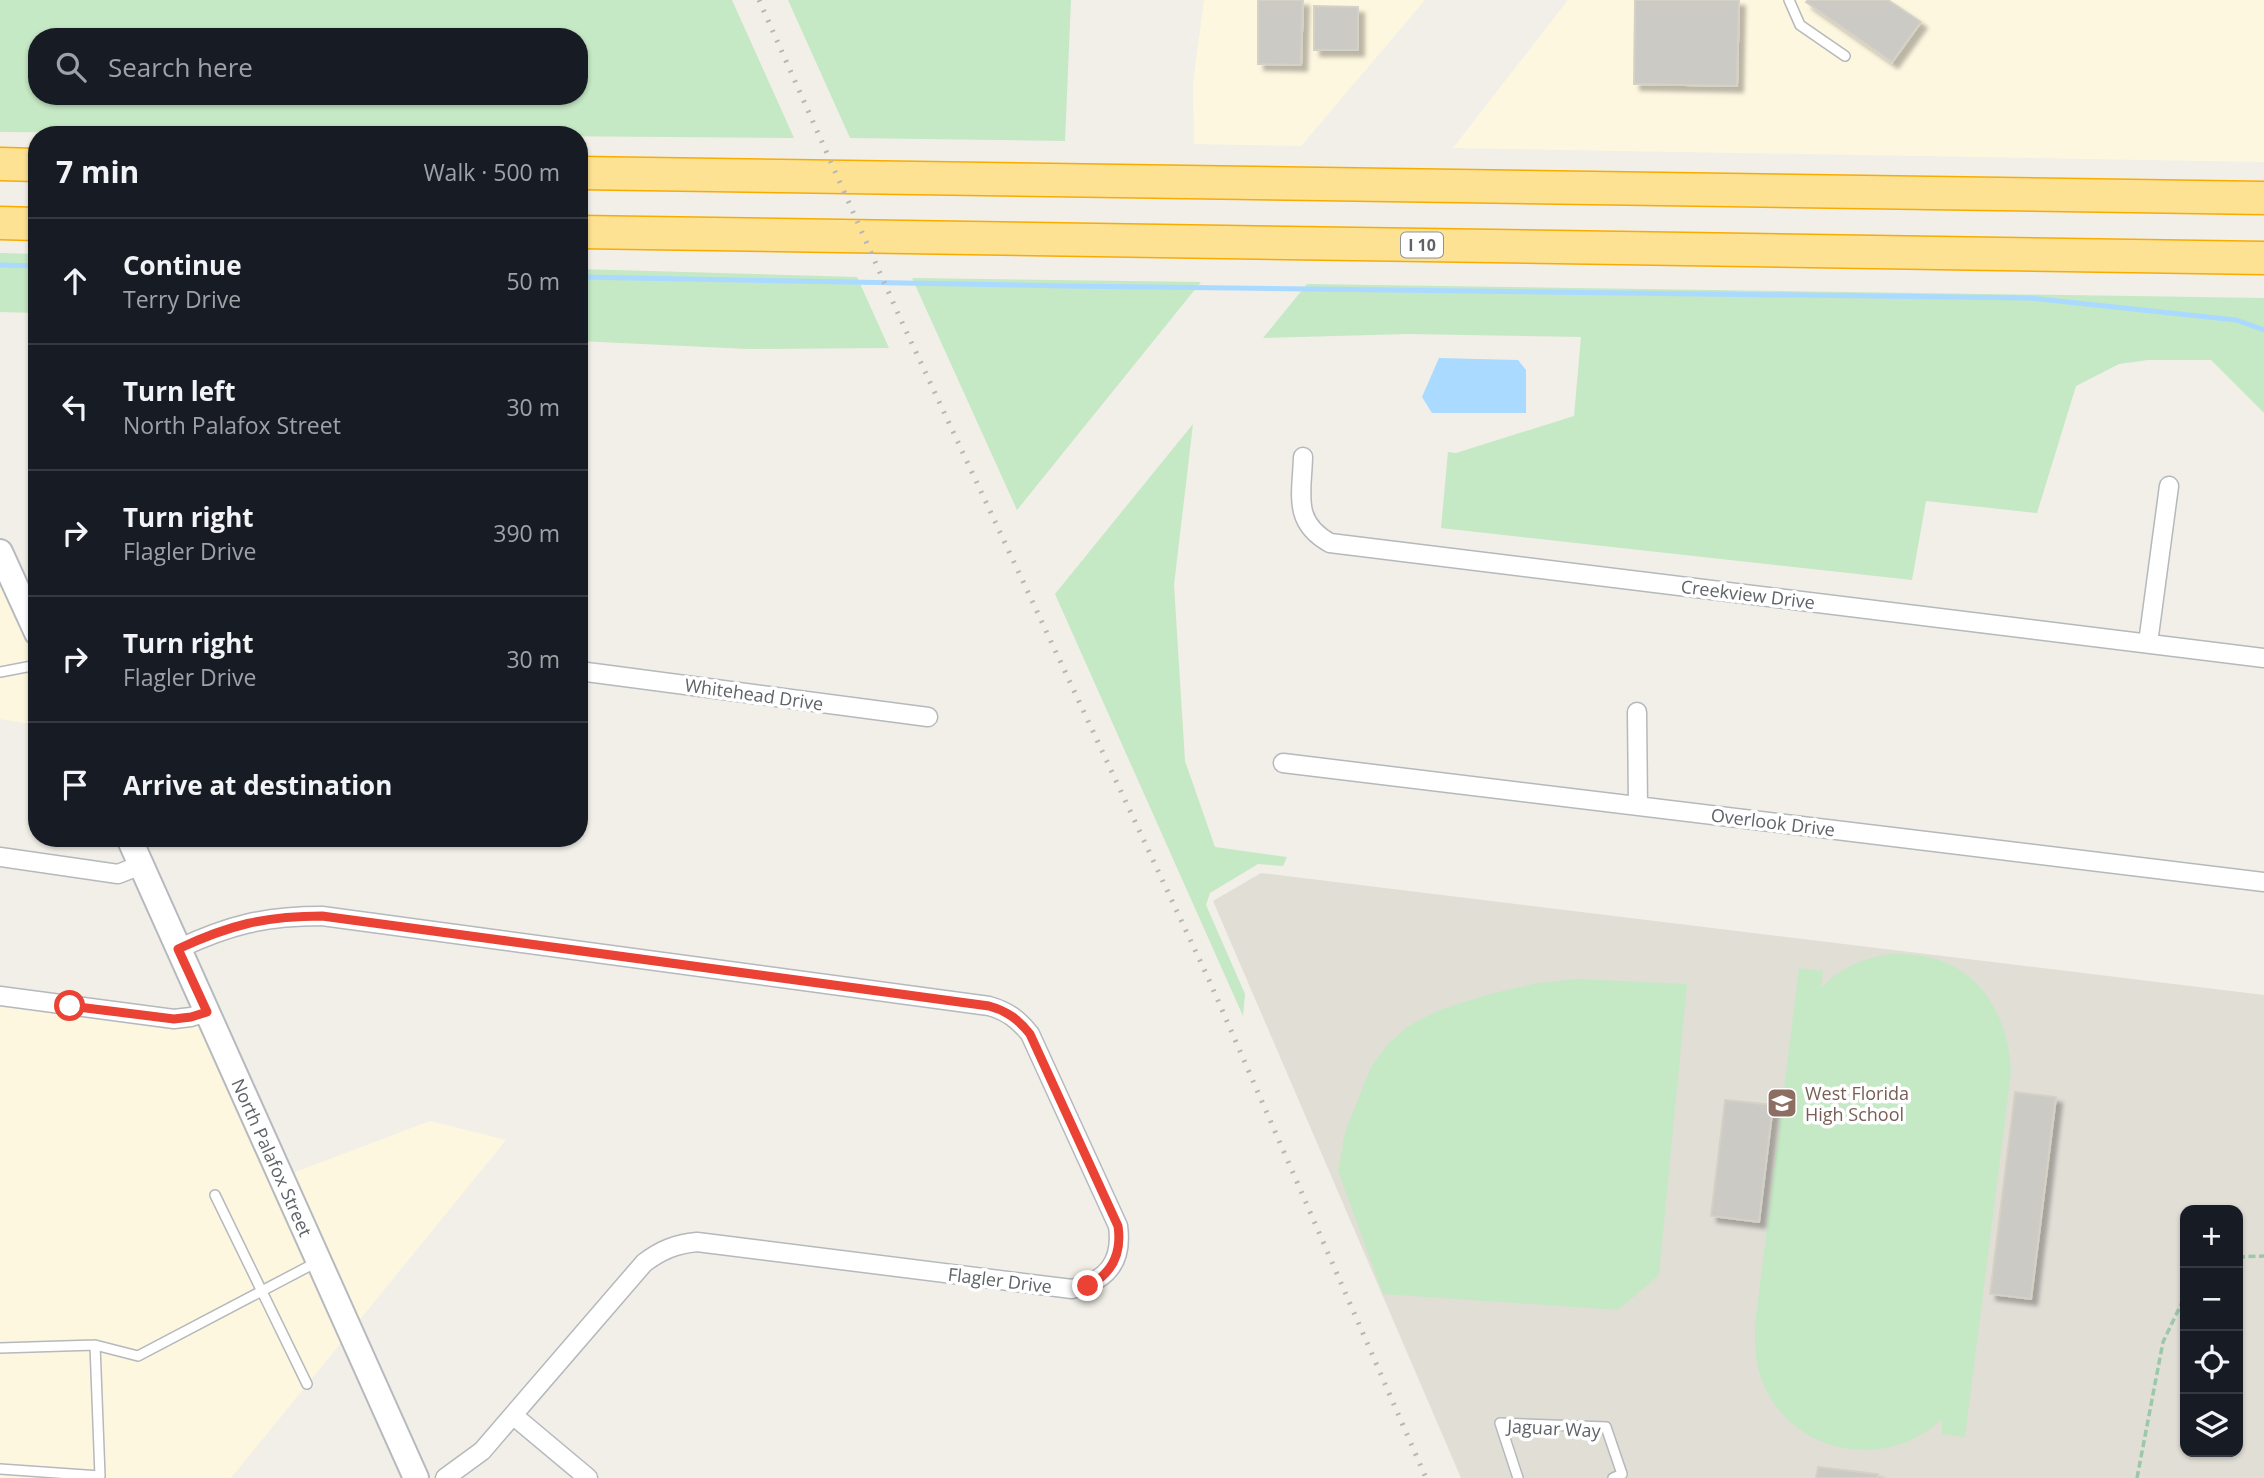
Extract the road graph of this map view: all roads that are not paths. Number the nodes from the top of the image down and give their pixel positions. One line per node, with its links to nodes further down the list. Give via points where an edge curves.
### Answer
1 (1789, 0): 2 (lane, via 1800,25)
2 (1845, 56)
3 (0, 164): 4 (highway)
4 (28, 165)
5 (588, 173): 6 (highway)
6 (2264, 198)
7 (0, 223): 8 (highway)
8 (28, 224)
9 (588, 232): 10 (highway, I 10)
10 (2264, 258)
11 (1303, 457): 15 (street, Creekview Drive, via 1302,513 1315,535 1330,543)
12 (2169, 486): 15 (street)
13 (0, 552): 14 (main road)
14 (28, 613)
15 (2148, 643): 16 (street, Creekview Drive)
16 (2264, 658)
17 (28, 667): 18 (lane)
18 (0, 672)
19 (588, 672): 21 (street, Whitehead Drive)
20 (1637, 712): 23 (street)
21 (928, 717)
22 (1283, 762): 23 (street, Overlook Drive)
23 (1638, 806): 27 (street, Overlook Drive)
24 (133, 847): 26 (main road, North Palafox Street)
25 (0, 857): 26 (street, via 118,874)
26 (141, 865): 28 (main road, North Palafox Street)
27 (2264, 882)
28 (178, 949): 30 (main road, North Palafox Street); 37 (street, Flagler Drive, via 252,921 322,916 989,1006 1019,1021 1030,1034 1118,1226 1117,1255 1100,1279 1072,1289 697,1242 679,1244 644,1263)
29 (0, 996): 30 (street, via 174,1019)
30 (207, 1012): 32 (main road, North Palafox Street)
31 (215, 1195): 33 (lane)
32 (319, 1262): 33 (lane); 39 (main road, North Palafox Street)
33 (262, 1292): 34 (lane, via 138,1356); 36 (lane)
34 (95, 1345): 35 (lane); 38 (lane, via 100,1476)
35 (0, 1348)
36 (307, 1384)
37 (514, 1416): 40 (street, Flagler Drive, via 482,1451); 41 (street)
38 (0, 1469)
39 (416, 1478)
40 (444, 1478)
41 (588, 1478)
42 (1518, 1478): 43 (lane, Jaguar Way, via 1500,1423 1606,1427 1622,1474)
43 (1613, 1478)

